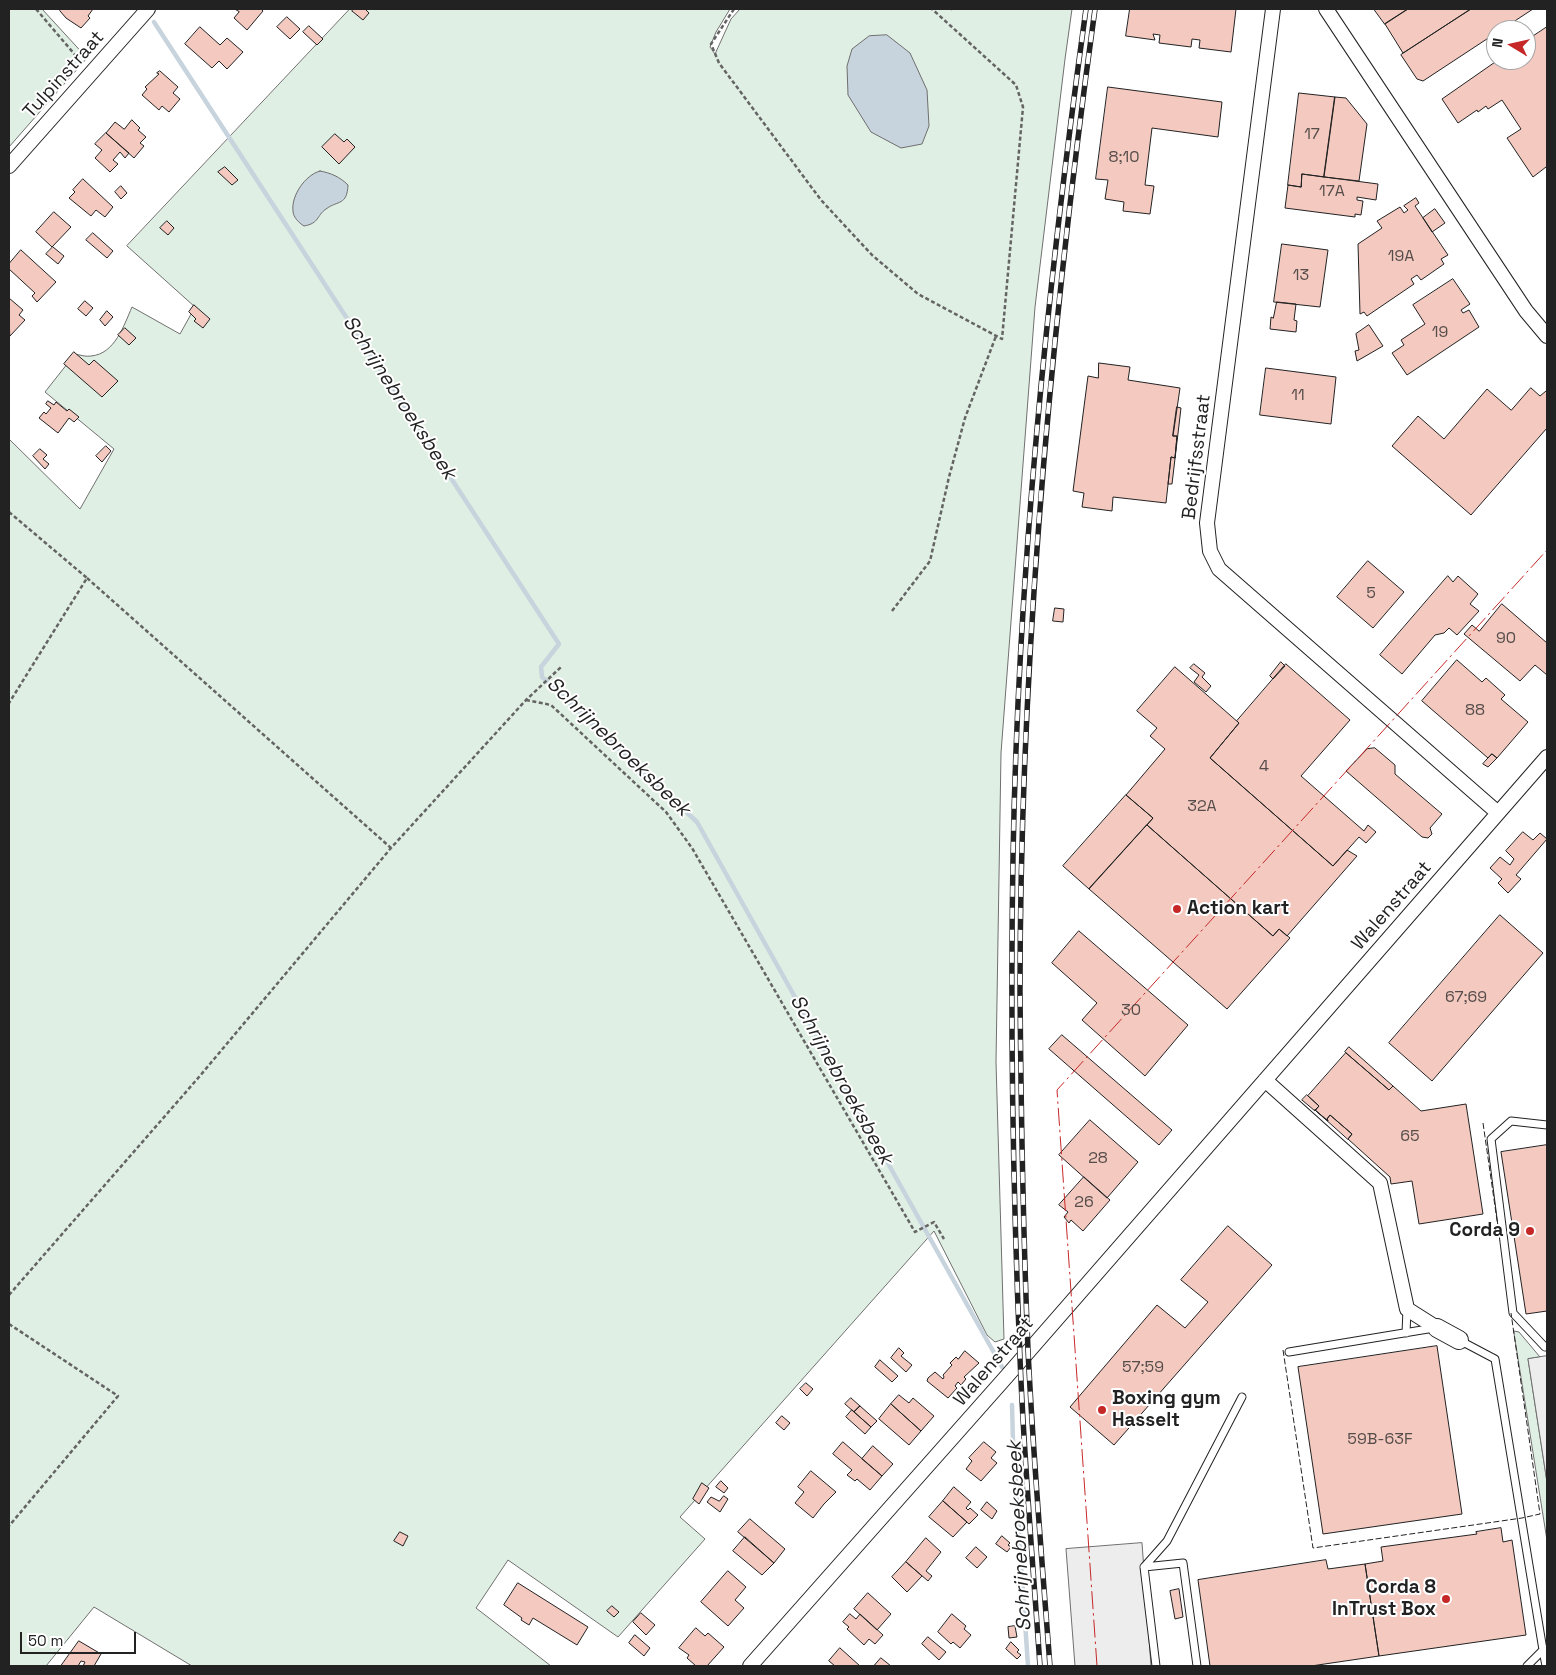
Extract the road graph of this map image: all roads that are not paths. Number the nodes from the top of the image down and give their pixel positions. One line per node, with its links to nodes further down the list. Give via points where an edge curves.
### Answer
1 (148, 9): 4 (street, Tulpinstraat)
2 (1273, 9): 7 (street, Bedrijfsstraat, via 1207,523 1210,551 1219,569)
3 (1326, 9): 5 (street, via 1526,311)
4 (9, 166)
5 (1547, 336)
6 (1547, 757): 7 (street, Walenstraat)
7 (1498, 814): 8 (street, Walenstraat)
8 (1265, 1080): 10 (street, via 1380,1183); 19 (street, Walenstraat)
9 (1547, 1125): 14 (lane, via 1511,1120 1491,1139 1513,1313)
10 (1407, 1308): 11 (street); 12 (lane)
11 (1437, 1328): 12 (lane); 13 (street)
12 (1406, 1333): 15 (lane)
13 (1459, 1340): 18 (lane, via 1495,1359)
14 (1545, 1347)
15 (1289, 1352)
16 (1242, 1397): 17 (lane, via 1167,1541)
17 (1144, 1567): 20 (lane); 21 (lane, via 1184,1563)
18 (1545, 1649): 22 (lane); 23 (lane)
19 (750, 1666)
20 (1156, 1666)
21 (1197, 1666)
22 (1527, 1666)
23 (1546, 1666)

